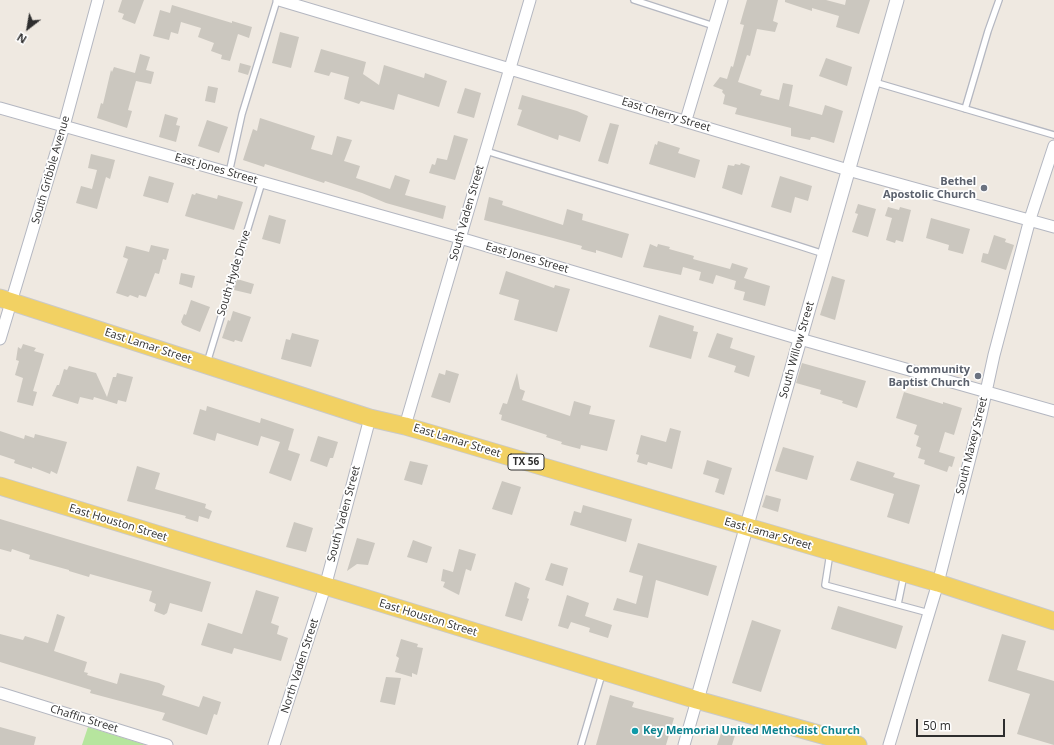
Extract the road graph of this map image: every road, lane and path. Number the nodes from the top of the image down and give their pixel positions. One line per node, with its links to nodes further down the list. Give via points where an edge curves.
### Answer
1 (98, 0): 15 (street, South Gribble Avenue)
2 (278, 0): 8 (street, East Cherry Street); 20 (lane, via 242,114)
3 (530, 0): 10 (street, South Vaden Street)
4 (634, 0): 9 (lane)
5 (722, 0): 9 (street)
6 (897, 0): 11 (street, South Willow Street)
7 (999, 0): 13 (lane)
8 (295, 2): 10 (street, East Cherry Street)
9 (714, 26): 14 (street)
10 (510, 68): 14 (street, East Cherry Street); 18 (street, South Vaden Street)
11 (873, 82): 13 (lane); 19 (street, South Willow Street)
12 (0, 108): 15 (street, East Jones Street)
13 (965, 109): 16 (lane)
14 (686, 120): 19 (street, East Cherry Street)
15 (64, 126): 20 (street, East Jones Street); 26 (street, South Gribble Avenue)
16 (1054, 134)
17 (1054, 146): 22 (street, South Maxey Street)
18 (486, 151): 24 (street, South Vaden Street); 25 (lane, via 734,224)
19 (848, 170): 22 (street, East Cherry Street); 25 (street, South Willow Street)
20 (229, 173): 21 (street, East Jones Street)
21 (262, 182): 24 (street, East Jones Street); 29 (lane, South Hyde Drive)
22 (1030, 219): 23 (street, East Cherry Street); 30 (street, South Maxey Street)
23 (1054, 227)
24 (460, 238): 28 (street, East Jones Street); 33 (street, South Vaden Street)
25 (824, 254): 28 (street, South Willow Street)
26 (6, 300): 27 (street, South Gribble Avenue); 29 (main road, East Lamar Street / TX 56)
27 (0, 339)
28 (800, 339): 30 (street, East Jones Street); 35 (street, South Willow Street)
29 (206, 365): 32 (main road, East Lamar Street / TX 56)
30 (986, 390): 31 (street, East Jones Street); 38 (street, South Maxey Street)
31 (1054, 411)
32 (370, 418): 33 (main road, East Lamar Street / TX 56); 39 (street, South Vaden Street)
33 (405, 426): 35 (main road, East Lamar Street / TX 56)
34 (1, 490): 39 (main road, East Houston Street)
35 (746, 528): 36 (main road, East Lamar Street / TX 56); 45 (street, South Willow Street)
36 (830, 552): 37 (main road, East Lamar Street / TX 56); 40 (lane, via 825,585)
37 (904, 573): 38 (main road, East Lamar Street / TX 56); 40 (lane)
38 (938, 583): 41 (street, South Maxey Street); 42 (main road, East Lamar Street / TX 56)
39 (325, 587): 43 (main road, East Houston Street); 47 (street, North Vaden Street)
40 (898, 604): 41 (lane)
41 (929, 613): 51 (street, South Maxey Street)
42 (1054, 621)
43 (603, 671): 45 (main road, East Houston Street); 48 (lane)
44 (0, 693): 46 (street, Chaffin Street)
45 (697, 700): 49 (street); 50 (main road, East Houston Street)
46 (167, 745)
47 (274, 745)
48 (581, 745)
49 (684, 745)
50 (858, 745)
51 (890, 745)

